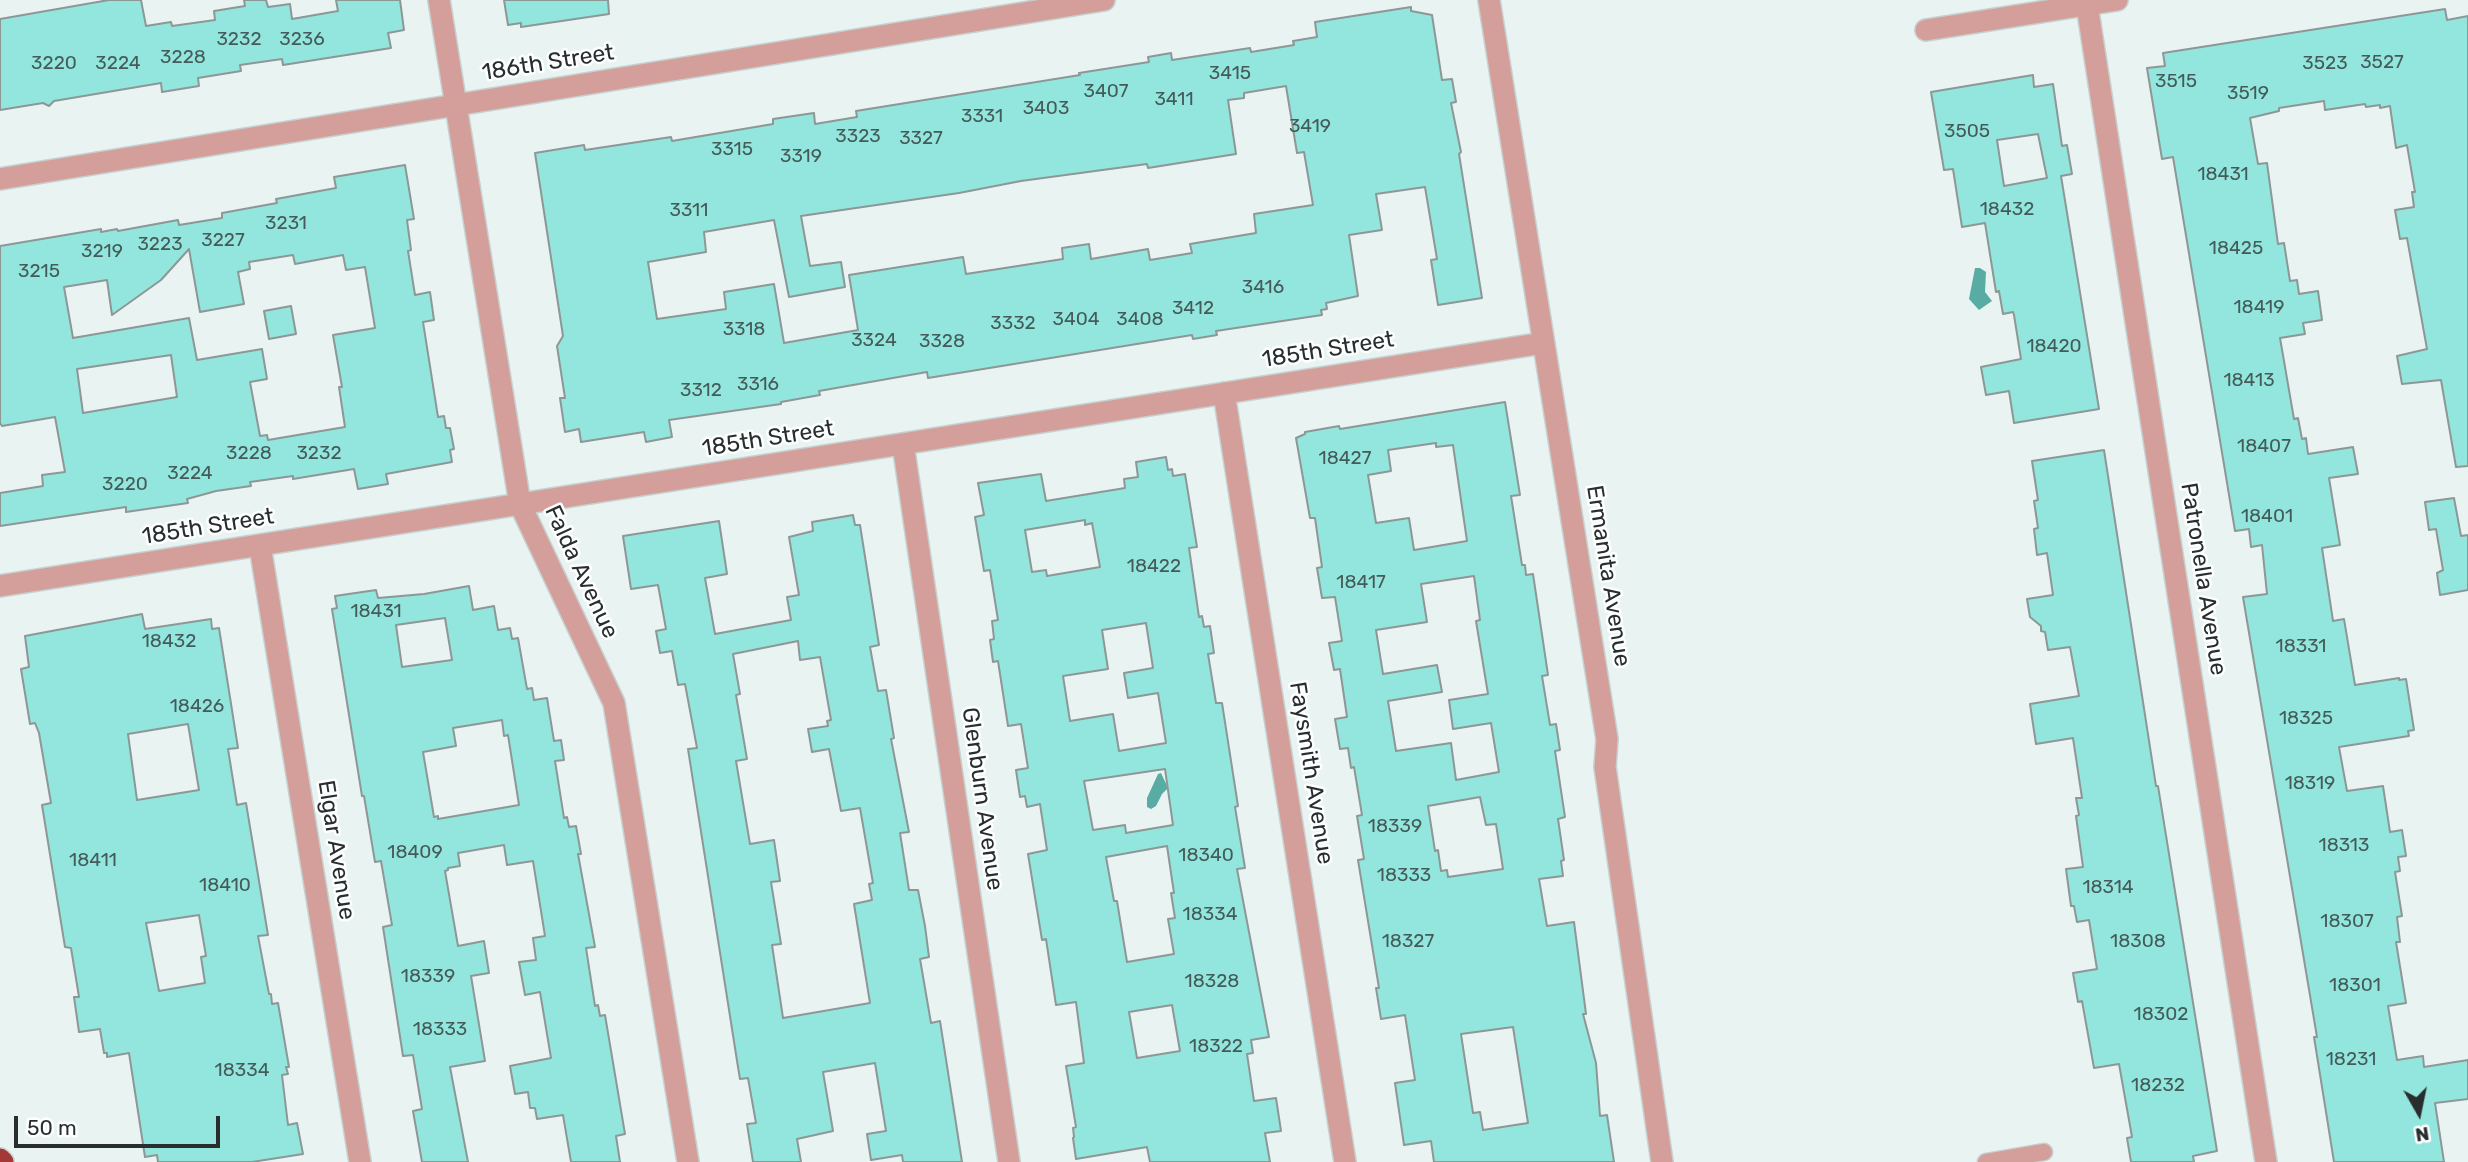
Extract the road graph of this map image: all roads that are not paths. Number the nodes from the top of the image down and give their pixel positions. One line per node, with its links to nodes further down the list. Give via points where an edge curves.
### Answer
1 (439, 0): 7 (street, Falda Avenue)
2 (1104, 0): 7 (street, 186th Street)
3 (1489, 0): 9 (street, Ermanita Avenue)
4 (2117, 0): 5 (street)
5 (2087, 5): 6 (street); 22 (street, Patronella Avenue)
6 (1926, 30)
7 (456, 105): 8 (street, 186th Street); 12 (street, Falda Avenue)
8 (0, 179)
9 (1543, 343): 10 (street, 185th Street); 20 (street, Ermanita Avenue, via 1607,739 1605,767)
10 (1224, 393): 11 (street, 185th Street); 19 (street, Faysmith Avenue)
11 (902, 444): 12 (street, 185th Street); 18 (street, Glenburn Avenue)
12 (520, 504): 13 (street, 185th Street); 17 (street, Falda Avenue, via 614,703)
13 (260, 545): 14 (street, 185th Street); 16 (street, Elgar Avenue)
14 (0, 586)
15 (2043, 1152): 21 (lane)
16 (360, 1162)
17 (688, 1162)
18 (1009, 1162)
19 (1345, 1162)
20 (1662, 1162)
21 (1986, 1162)
22 (2266, 1162)

